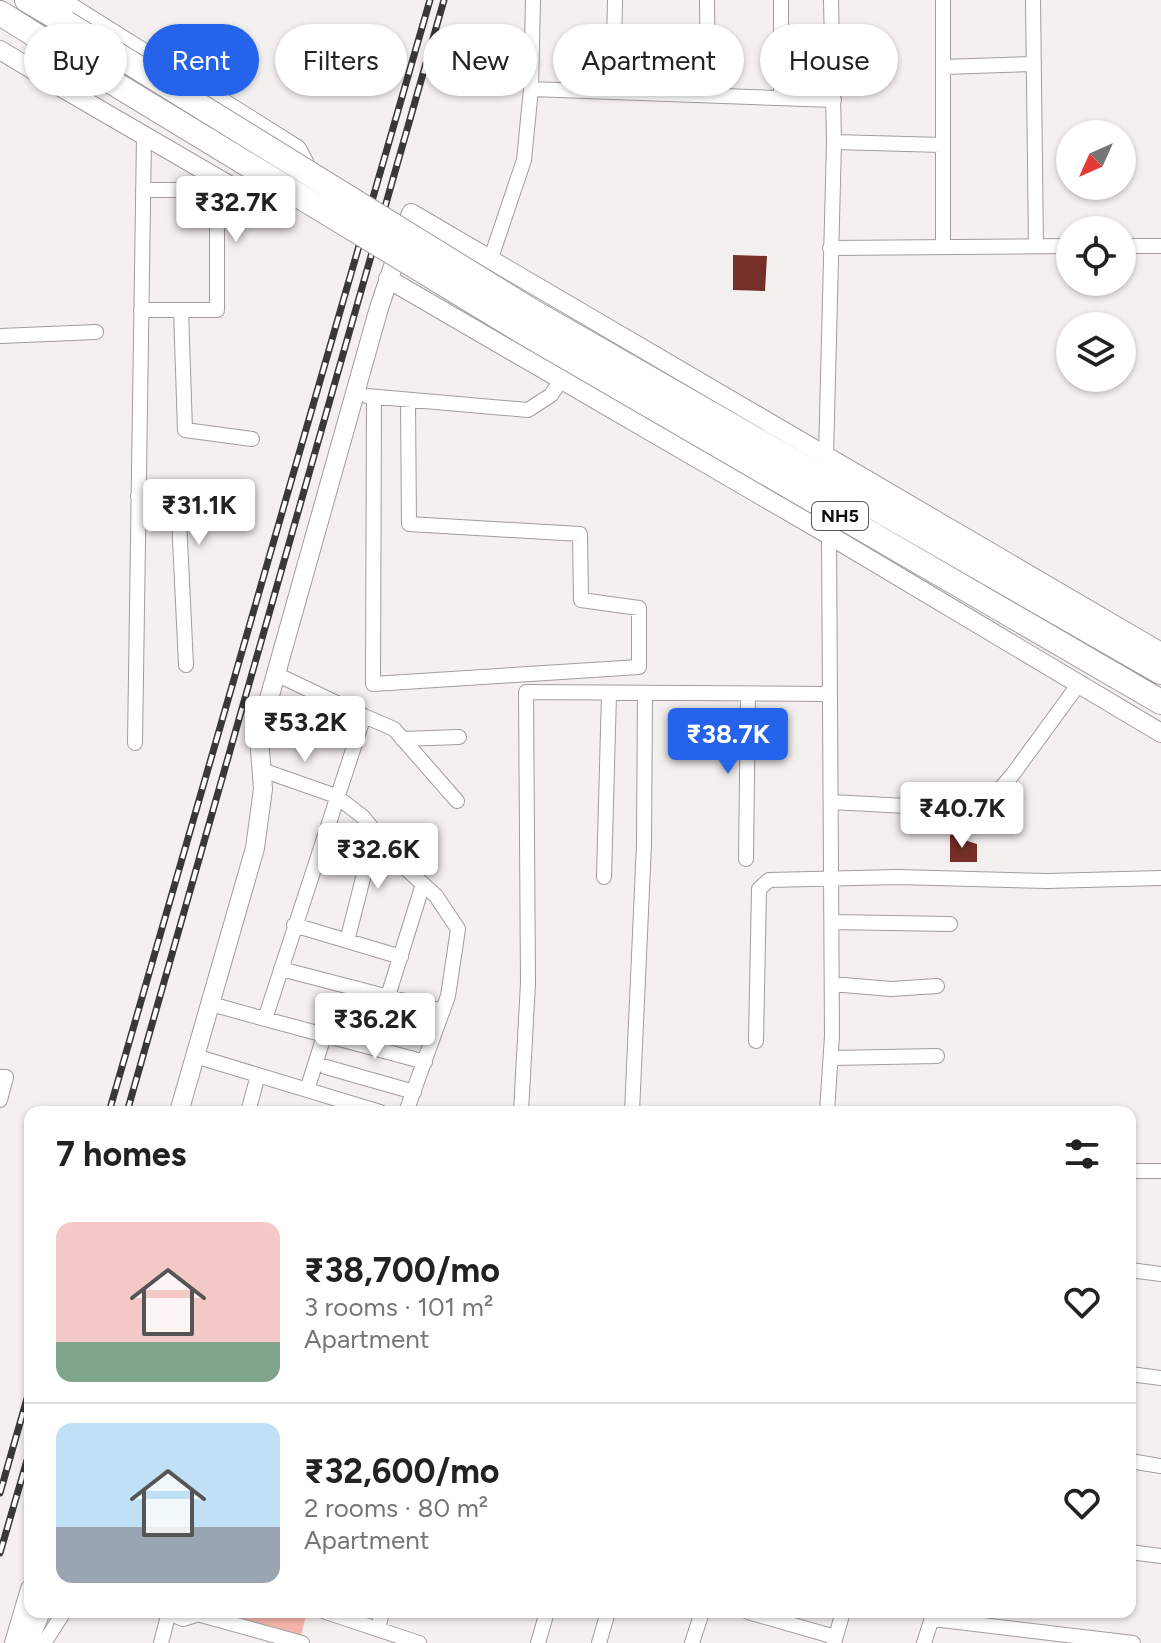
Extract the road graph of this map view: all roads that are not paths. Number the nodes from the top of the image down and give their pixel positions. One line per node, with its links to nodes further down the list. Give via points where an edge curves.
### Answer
1 (27, 0): 53 (highway, NH5, bridge, via 530,310)
2 (60, 0): 11 (street)
3 (533, 0): 13 (street)
4 (615, 0): 14 (street)
5 (707, 0): 15 (street)
6 (781, 0): 24 (street)
7 (831, 0): 25 (street)
8 (943, 0): 19 (street)
9 (1033, 0): 17 (street)
10 (0, 13): 60 (highway, NH5, bridge, via 520,330)
11 (88, 16): 12 (street); 29 (street, via 297,149 304,162 278,203 267,207)
12 (91, 24)
13 (532, 24)
14 (614, 24)
15 (707, 24)
16 (0, 50): 18 (street)
17 (1034, 64): 19 (street); 31 (street)
18 (24, 65)
19 (943, 67): 28 (street)
20 (75, 96): 29 (street)
21 (76, 96): 26 (street)
22 (530, 96): 37 (street, via 524,160)
23 (732, 96): 24 (street)
24 (781, 98): 25 (street)
25 (834, 100): 27 (street)
26 (144, 136): 30 (street)
27 (834, 142): 28 (street); 36 (street)
28 (943, 145): 35 (street)
29 (217, 184): 30 (street); 40 (street, via 217,310)
30 (143, 190): 39 (street)
31 (1036, 246): 32 (street); 35 (street)
32 (1056, 246)
33 (1136, 246): 34 (street)
34 (1161, 246)
35 (943, 247): 36 (street)
36 (830, 248): 48 (street)
37 (491, 258): 38 (street, via 411,213); 48 (street)
38 (388, 279): 43 (street); 44 (street)
39 (141, 310): 40 (street); 49 (street)
40 (181, 310): 47 (street, via 185,430)
41 (96, 332): 42 (street)
42 (0, 336)
43 (561, 380): 46 (street, via 551,395 528,410); 50 (street)
44 (355, 393): 45 (street); 54 (street)
45 (374, 397): 46 (street); 46 (street, via 373,684 639,667 639,608 581,600 580,534 409,524)
46 (408, 401)
47 (252, 439)
48 (826, 456): 51 (street)
49 (138, 496): 52 (street, via 178,498); 65 (street)
50 (829, 535): 55 (street); 59 (street)
51 (1161, 652)
52 (186, 665)
53 (1161, 672)
54 (276, 674): 61 (street); 66 (street, via 263,720)
55 (1078, 685): 62 (street); 69 (street, via 982,810)
56 (609, 693): 57 (street); 72 (street); 104 (street, via 526,692 528,983)
57 (645, 693): 58 (street); 105 (street)
58 (748, 694): 59 (street); 71 (street)
59 (830, 694): 69 (street)
60 (1161, 702)
61 (364, 716): 64 (street, via 394,729); 67 (street)
62 (1161, 733)
63 (459, 737): 64 (street)
64 (402, 739): 68 (street)
65 (135, 743)
66 (262, 770): 67 (street); 85 (street, via 255,848)
67 (336, 796): 70 (street); 78 (street)
68 (457, 801)
69 (831, 802): 74 (street)
70 (375, 831): 75 (street); 79 (street)
71 (746, 859)
72 (604, 877)
73 (1161, 878): 74 (street)
74 (832, 880): 76 (street); 89 (street, via 769,880 759,889)
75 (423, 884): 80 (street); 86 (street, via 458,929)
76 (832, 922): 77 (street); 82 (street)
77 (950, 924)
78 (294, 925): 79 (street); 81 (street)
79 (347, 941): 80 (street)
80 (401, 957): 84 (street)
81 (281, 969): 84 (street); 87 (street)
82 (832, 984): 83 (street); 92 (street)
83 (937, 986)
84 (388, 996): 86 (street)
85 (211, 1004): 87 (street); 90 (street)
86 (443, 1011): 93 (street)
87 (265, 1019): 88 (street)
88 (324, 1036): 93 (street); 97 (street)
89 (756, 1041)
90 (195, 1056): 95 (street); 100 (street)
91 (937, 1056): 92 (street)
92 (832, 1058): 106 (street)
93 (425, 1062): 98 (street)
94 (326, 1067): 98 (street)
95 (258, 1075): 97 (street); 101 (street)
96 (0, 1077): 99 (street, via 6,1077)
97 (307, 1090): 102 (street)
98 (414, 1092): 103 (street)
99 (0, 1100)
100 (181, 1106)
101 (250, 1106)
102 (359, 1106)
103 (408, 1106)
104 (522, 1106)
105 (632, 1106)
106 (828, 1106)
107 (1161, 1171): 108 (street)
108 (1136, 1174)
109 (1136, 1271): 110 (street)
110 (1161, 1274)
111 (1136, 1375): 112 (street)
112 (1161, 1378)
113 (1136, 1462): 114 (street)
114 (1161, 1466)
115 (1136, 1553): 116 (street)
116 (1161, 1556)
117 (24, 1609): 136 (street)
118 (38, 1618): 137 (street)
119 (60, 1618): 138 (street)
120 (168, 1618): 139 (street)
121 (211, 1618): 131 (street)
122 (344, 1618): 133 (street)
123 (381, 1618): 133 (street)
124 (545, 1618): 143 (street)
125 (606, 1618): 144 (street)
126 (700, 1618): 145 (street)
127 (766, 1618): 134 (street)
128 (841, 1618): 134 (street)
129 (932, 1618): 146 (street)
130 (952, 1618): 132 (street)
131 (232, 1626): 140 (street); 141 (street)
132 (1010, 1627): 135 (street); 147 (street)
133 (378, 1629): 142 (street)
134 (834, 1640)
135 (1093, 1640): 148 (street)
136 (14, 1643)
137 (28, 1643)
138 (44, 1643)
139 (161, 1643)
140 (228, 1643)
141 (302, 1643)
142 (419, 1643)
143 (538, 1643)
144 (599, 1643)
145 (692, 1643)
146 (924, 1643)
147 (1005, 1643)
148 (1133, 1643)

